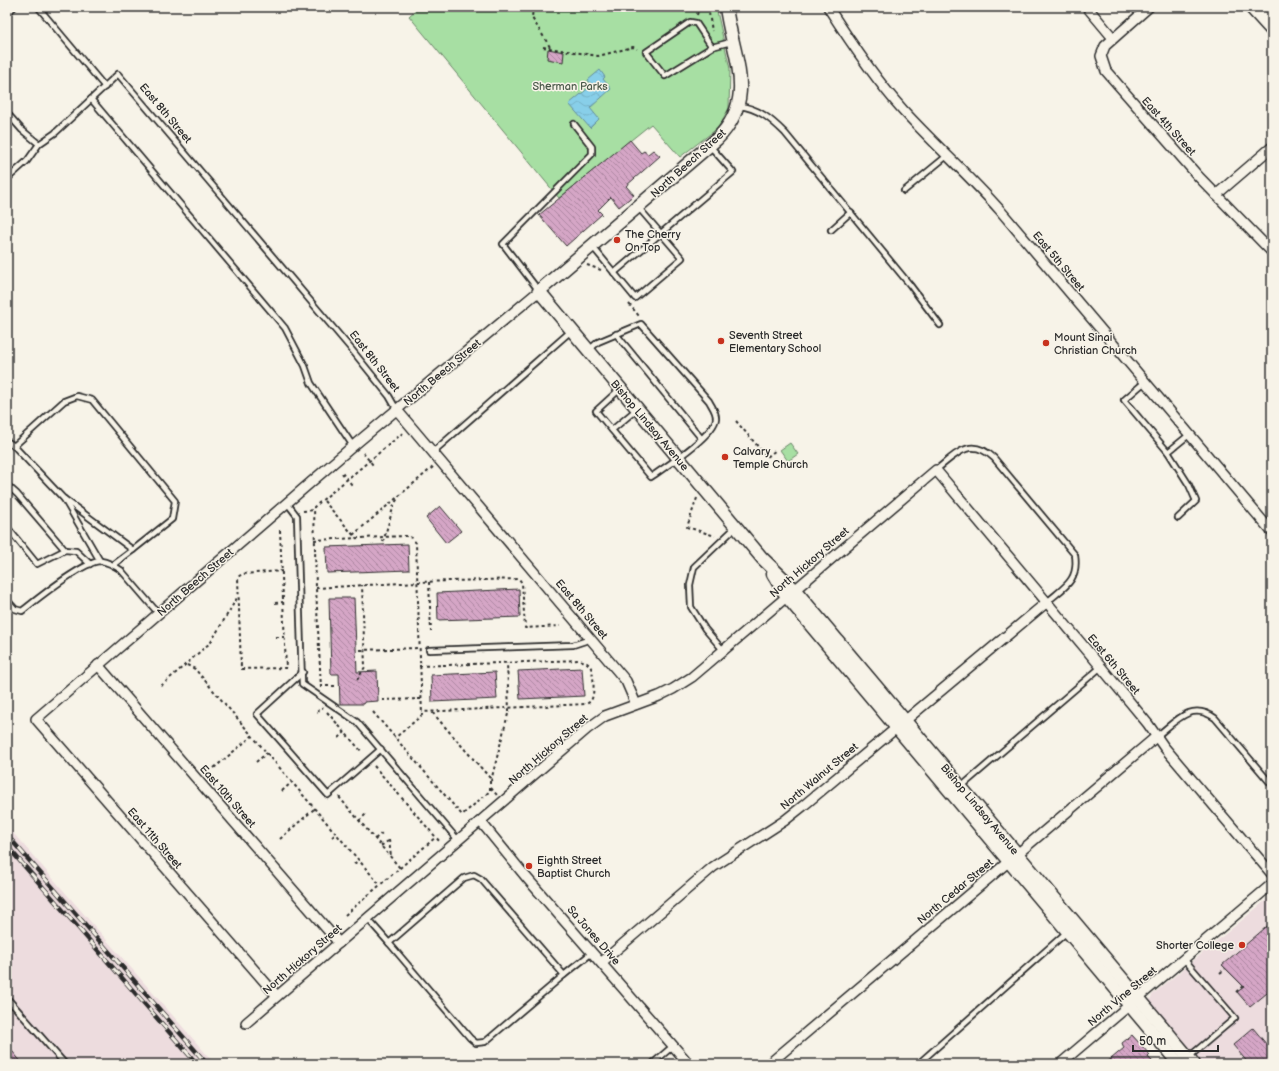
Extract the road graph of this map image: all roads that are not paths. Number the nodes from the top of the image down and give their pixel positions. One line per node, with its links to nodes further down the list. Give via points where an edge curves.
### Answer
1 (14, 7): 8 (lane)
2 (38, 7): 13 (lane)
3 (726, 7): 11 (street, North Beech Street)
4 (828, 7): 21 (street, East 5th Street, via 866,64 903,110)
5 (1087, 7): 10 (street)
6 (1149, 7): 10 (street)
7 (1252, 7): 9 (main road)
8 (7, 14)
9 (1272, 29)
10 (1113, 38): 24 (street, East 4th Street, via 1105,46 1101,56 1106,71 1150,124)
11 (733, 41): 12 (lane); 15 (street, North Beech Street, via 740,83)
12 (712, 47): 12 (lane, via 665,76 646,52 690,22 696,23)
13 (105, 87): 14 (lane); 40 (lane, East 8th Street, via 118,74 352,350)
14 (91, 99): 18 (lane, via 55,133); 46 (lane, via 285,328 311,383)
15 (739, 106): 19 (street, North Beech Street, via 730,125); 26 (lane, via 764,114 774,122)
16 (7, 113): 18 (lane)
17 (574, 124): 32 (lane, via 592,146 592,154 503,244)
18 (39, 144): 22 (lane, via 27,161)
19 (710, 146): 25 (street, North Beech Street); 28 (lane, via 732,172)
20 (1272, 147): 24 (street)
21 (948, 155): 23 (lane); 37 (street, East 5th Street, via 999,208)
22 (7, 179)
23 (904, 191)
24 (1216, 195): 30 (street, East 4th Street)
25 (638, 207): 28 (lane); 29 (street, North Beech Street)
26 (851, 212): 27 (lane); 33 (lane)
27 (832, 230)
28 (661, 233): 31 (lane); 31 (lane, via 682,258 635,298)
29 (592, 246): 31 (lane); 32 (street, North Beech Street)
30 (1272, 252)
31 (614, 273)
32 (539, 291): 34 (street, Bishop Lindsay Avenue); 40 (street, North Beech Street)
33 (940, 325)
34 (571, 331): 36 (street, Bishop Lindsay Avenue); 47 (lane)
35 (616, 334): 36 (lane, via 598,342); 43 (lane); 43 (lane, via 641,324 709,401 716,419 714,425)
36 (588, 351): 38 (street, Bishop Lindsay Avenue)
37 (1146, 381): 42 (street, East 5th Street); 48 (lane, via 1124,400)
38 (620, 389): 39 (street, Bishop Lindsay Avenue); 41 (lane, via 596,411)
39 (637, 409): 41 (lane); 49 (street, Bishop Lindsay Avenue)
40 (397, 410): 46 (street, North Beech Street); 47 (street, East 8th Street)
41 (612, 430): 49 (lane, via 651,477)
42 (1190, 434): 48 (lane); 57 (street, East 5th Street)
43 (701, 438): 49 (lane)
44 (7, 441): 45 (lane)
45 (14, 446): 52 (lane); 59 (lane, via 64,401 78,396 92,400 175,501 172,519)
46 (353, 446): 53 (street, North Beech Street)
47 (432, 452): 67 (street, East 8th Street)
48 (1168, 452): 54 (lane, via 1196,501)
49 (678, 459): 56 (street, Bishop Lindsay Avenue)
50 (936, 470): 63 (street, North Hickory Street); 65 (street, East 6th Street); 65 (lane, via 964,448 979,448 994,458 1075,555 1076,568 1072,579)
51 (7, 485): 58 (lane)
52 (63, 498): 59 (lane); 60 (lane)
53 (287, 503): 66 (street, North Beech Street); 72 (lane, via 297,516)
54 (1178, 518)
55 (7, 527): 58 (lane, via 37,564)
56 (736, 527): 63 (street, Bishop Lindsay Avenue); 69 (lane, via 694,567 690,585 691,607 705,629)
57 (1272, 532)
58 (65, 550): 61 (lane, via 76,551)
59 (133, 550): 62 (lane)
60 (100, 561): 61 (lane); 62 (lane)
61 (90, 564): 64 (lane, via 22,611 15,609)
62 (113, 564): 66 (lane)
63 (791, 593): 69 (street, North Hickory Street); 75 (street, Bishop Lindsay Avenue)
64 (7, 600)
65 (1047, 602): 71 (street, East 6th Street); 75 (street, North Walnut Street)
66 (158, 613): 70 (street, North Beech Street)
67 (591, 639): 68 (lane, via 573,645); 74 (street, East 8th Street, via 626,681)
68 (429, 650)
69 (724, 650): 74 (street, North Hickory Street, via 692,677 673,689)
70 (98, 665): 73 (street, North Beech Street); 87 (street, East 10th Street)
71 (1101, 667): 76 (street, East 6th Street); 79 (lane)
72 (303, 672): 77 (lane, via 302,684 357,722); 77 (lane, via 257,714 328,795)
73 (60, 698): 93 (street, East 11th Street, via 36,719)
74 (636, 704): 80 (street, North Hickory Street, via 605,716 587,729)
75 (901, 724): 79 (street, Bishop Lindsay Avenue); 82 (street, Bishop Lindsay Avenue); 91 (street, North Walnut Street, via 789,817 714,867)
76 (1157, 736): 78 (lane, via 1187,712 1208,713); 82 (street, North Cedar Street); 83 (street, East 6th Street)
77 (380, 749): 81 (lane)
78 (1272, 785)
79 (961, 787): 82 (street, Bishop Lindsay Avenue)
80 (481, 822): 81 (street, North Hickory Street); 89 (street, Sa Jones Drive)
81 (458, 840): 85 (street, North Hickory Street)
82 (1013, 857): 86 (street, Bishop Lindsay Avenue); 95 (street, Bishop Lindsay Avenue); 102 (street, North Cedar Street)
83 (1272, 874)
84 (1272, 884): 90 (street, North Vine Street)
85 (367, 918): 87 (street, North Hickory Street); 88 (lane)
86 (1068, 931): 95 (street, Bishop Lindsay Avenue); 103 (lane)
87 (339, 943): 93 (street, North Hickory Street)
88 (388, 943): 92 (lane, via 476,1042 484,1042); 92 (lane, via 464,878 474,875 481,879)
89 (593, 952): 91 (street, Sa Jones Drive); 92 (lane)
90 (1184, 959): 95 (street, North Vine Street); 98 (lane, via 1235,1018)
91 (602, 962): 97 (street, Sa Jones Drive)
92 (564, 975)
93 (277, 996): 96 (street, North Hickory Street)
94 (7, 998): 99 (lane)
95 (1134, 1001): 98 (street, Bishop Lindsay Avenue); 104 (street, North Vine Street)
96 (246, 1023)
97 (673, 1046): 100 (lane); 101 (street, Sa Jones Drive)
98 (1187, 1062)
99 (65, 1064)
100 (652, 1064)
101 (689, 1064)
102 (769, 1064)
103 (918, 1064)
104 (1060, 1064)

